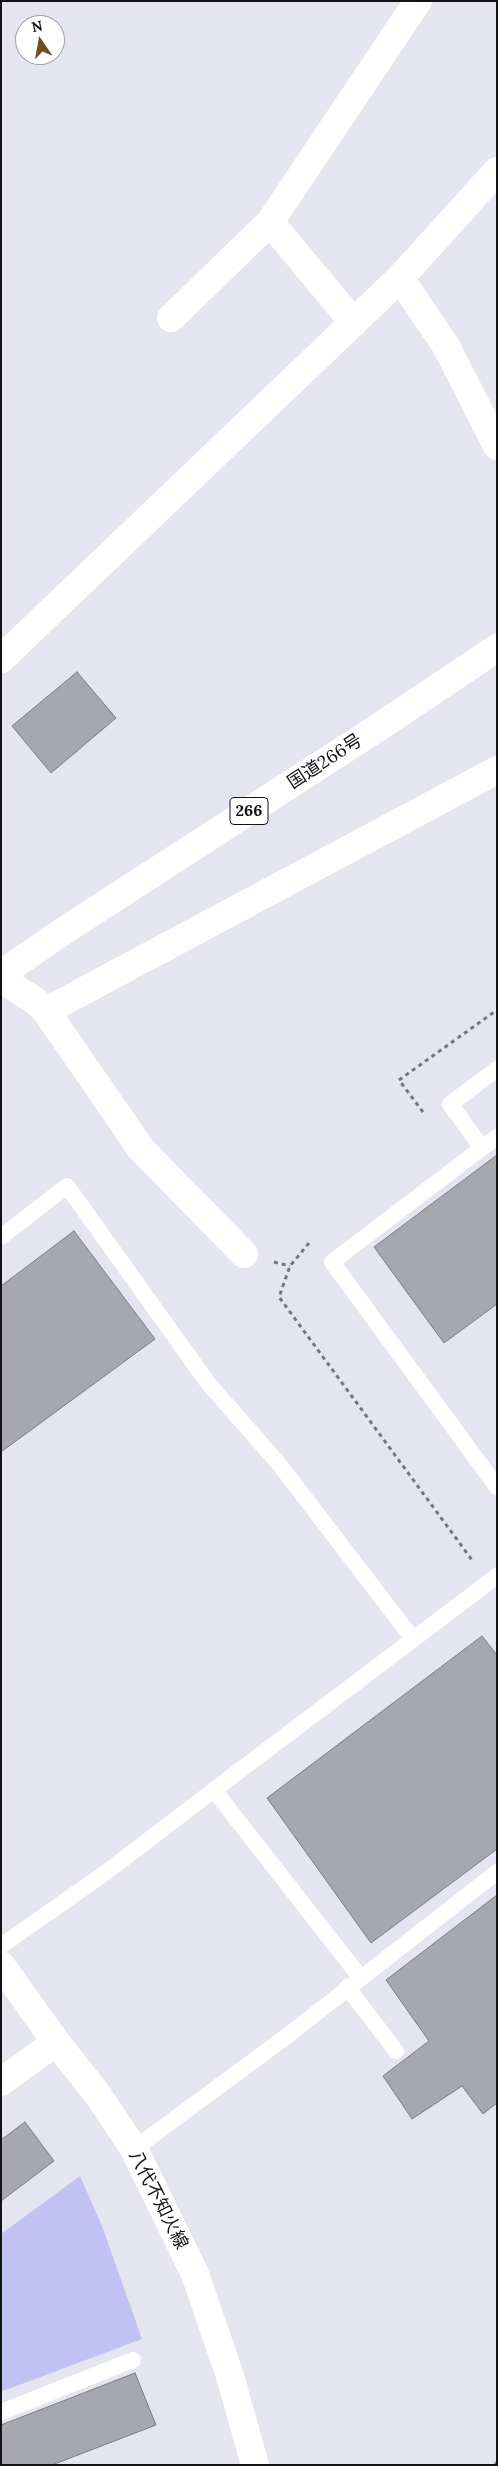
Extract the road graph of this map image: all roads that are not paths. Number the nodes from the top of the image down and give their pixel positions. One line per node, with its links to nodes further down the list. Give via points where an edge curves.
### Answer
1 (418, 1): 3 (main road)
2 (497, 171): 4 (main road)
3 (270, 222): 5 (main road); 6 (main road)
4 (400, 278): 6 (main road); 7 (main road, via 446,346)
5 (171, 318)
6 (354, 323): 9 (main road)
7 (497, 446)
8 (497, 648): 11 (main road, 国道266号 / 266)
9 (1, 659)
10 (497, 770): 13 (main road)
11 (1, 974)
12 (1, 979): 13 (main road)
13 (46, 1011): 18 (main road, via 142,1149)
14 (497, 1069): 16 (lane, via 450,1104)
15 (497, 1137): 16 (lane)
16 (482, 1148): 19 (lane, via 332,1262)
17 (1, 1236): 21 (lane, via 67,1186 208,1383 279,1464)
18 (244, 1254)
19 (497, 1487)
20 (493, 1579): 21 (lane)
21 (413, 1639): 22 (lane)
22 (214, 1790): 24 (lane, via 105,1873); 26 (lane)
23 (497, 1872): 26 (lane)
24 (1, 1946)
25 (1, 1965): 27 (main road, 八代不知火線)
26 (354, 1982): 28 (lane); 30 (lane, via 287,2036)
27 (56, 2042): 29 (main road); 30 (main road, 八代不知火線)
28 (396, 2051)
29 (1, 2082)
30 (134, 2149): 33 (main road, 八代不知火線, via 195,2274 230,2376)
31 (133, 2360): 32 (lane)
32 (1, 2412)
33 (255, 2465)

